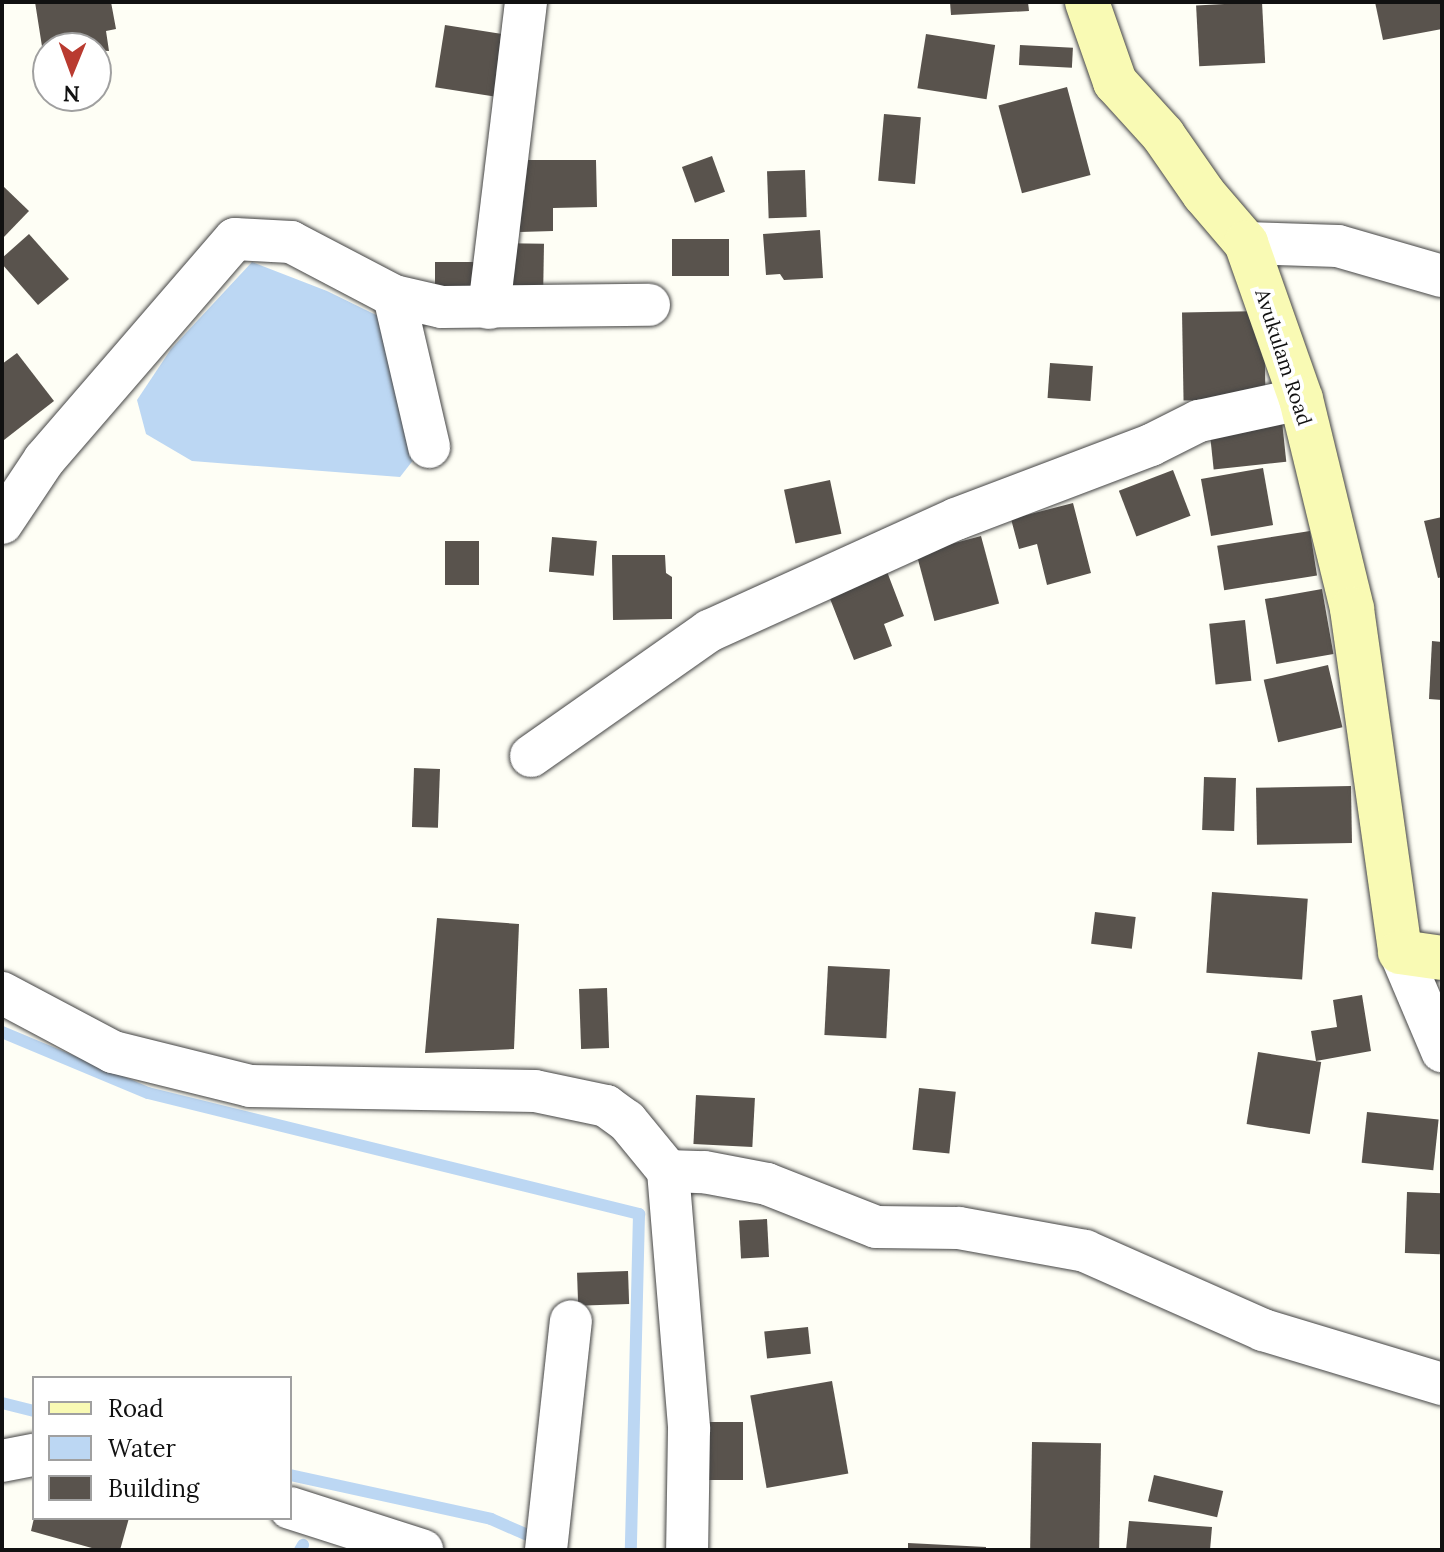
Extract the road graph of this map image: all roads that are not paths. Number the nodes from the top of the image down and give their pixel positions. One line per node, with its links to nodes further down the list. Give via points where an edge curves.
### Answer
1 (526, 2): 7 (street)
2 (1087, 2): 3 (main road, Avukulam Road, via 1115,82)
3 (1246, 243): 4 (street, via 1338,246); 8 (main road, Avukulam Road)
4 (1442, 276)
5 (394, 296): 7 (street, via 442,307); 9 (street); 10 (street, via 291,242 235,239 44,460)
6 (649, 305): 7 (street)
7 (489, 308)
8 (1301, 399): 11 (street, via 1199,421 1151,445 956,519 709,631); 12 (main road, Avukulam Road, via 1352,609 1393,881)
9 (429, 447)
10 (2, 523)
11 (531, 756)
12 (1421, 955): 14 (street)
13 (2, 993): 15 (street, via 113,1052 250,1086 535,1091 606,1106 627,1121)
14 (1442, 1051)
15 (668, 1171): 17 (street, via 767,1184 876,1227 959,1228 1085,1251 1263,1330); 23 (street, via 689,1429)
16 (571, 1321): 22 (street)
17 (1442, 1384)
18 (32, 1455): 19 (street)
19 (2, 1461)
20 (292, 1509): 21 (street)
21 (422, 1550)
22 (546, 1550)
23 (687, 1550)

